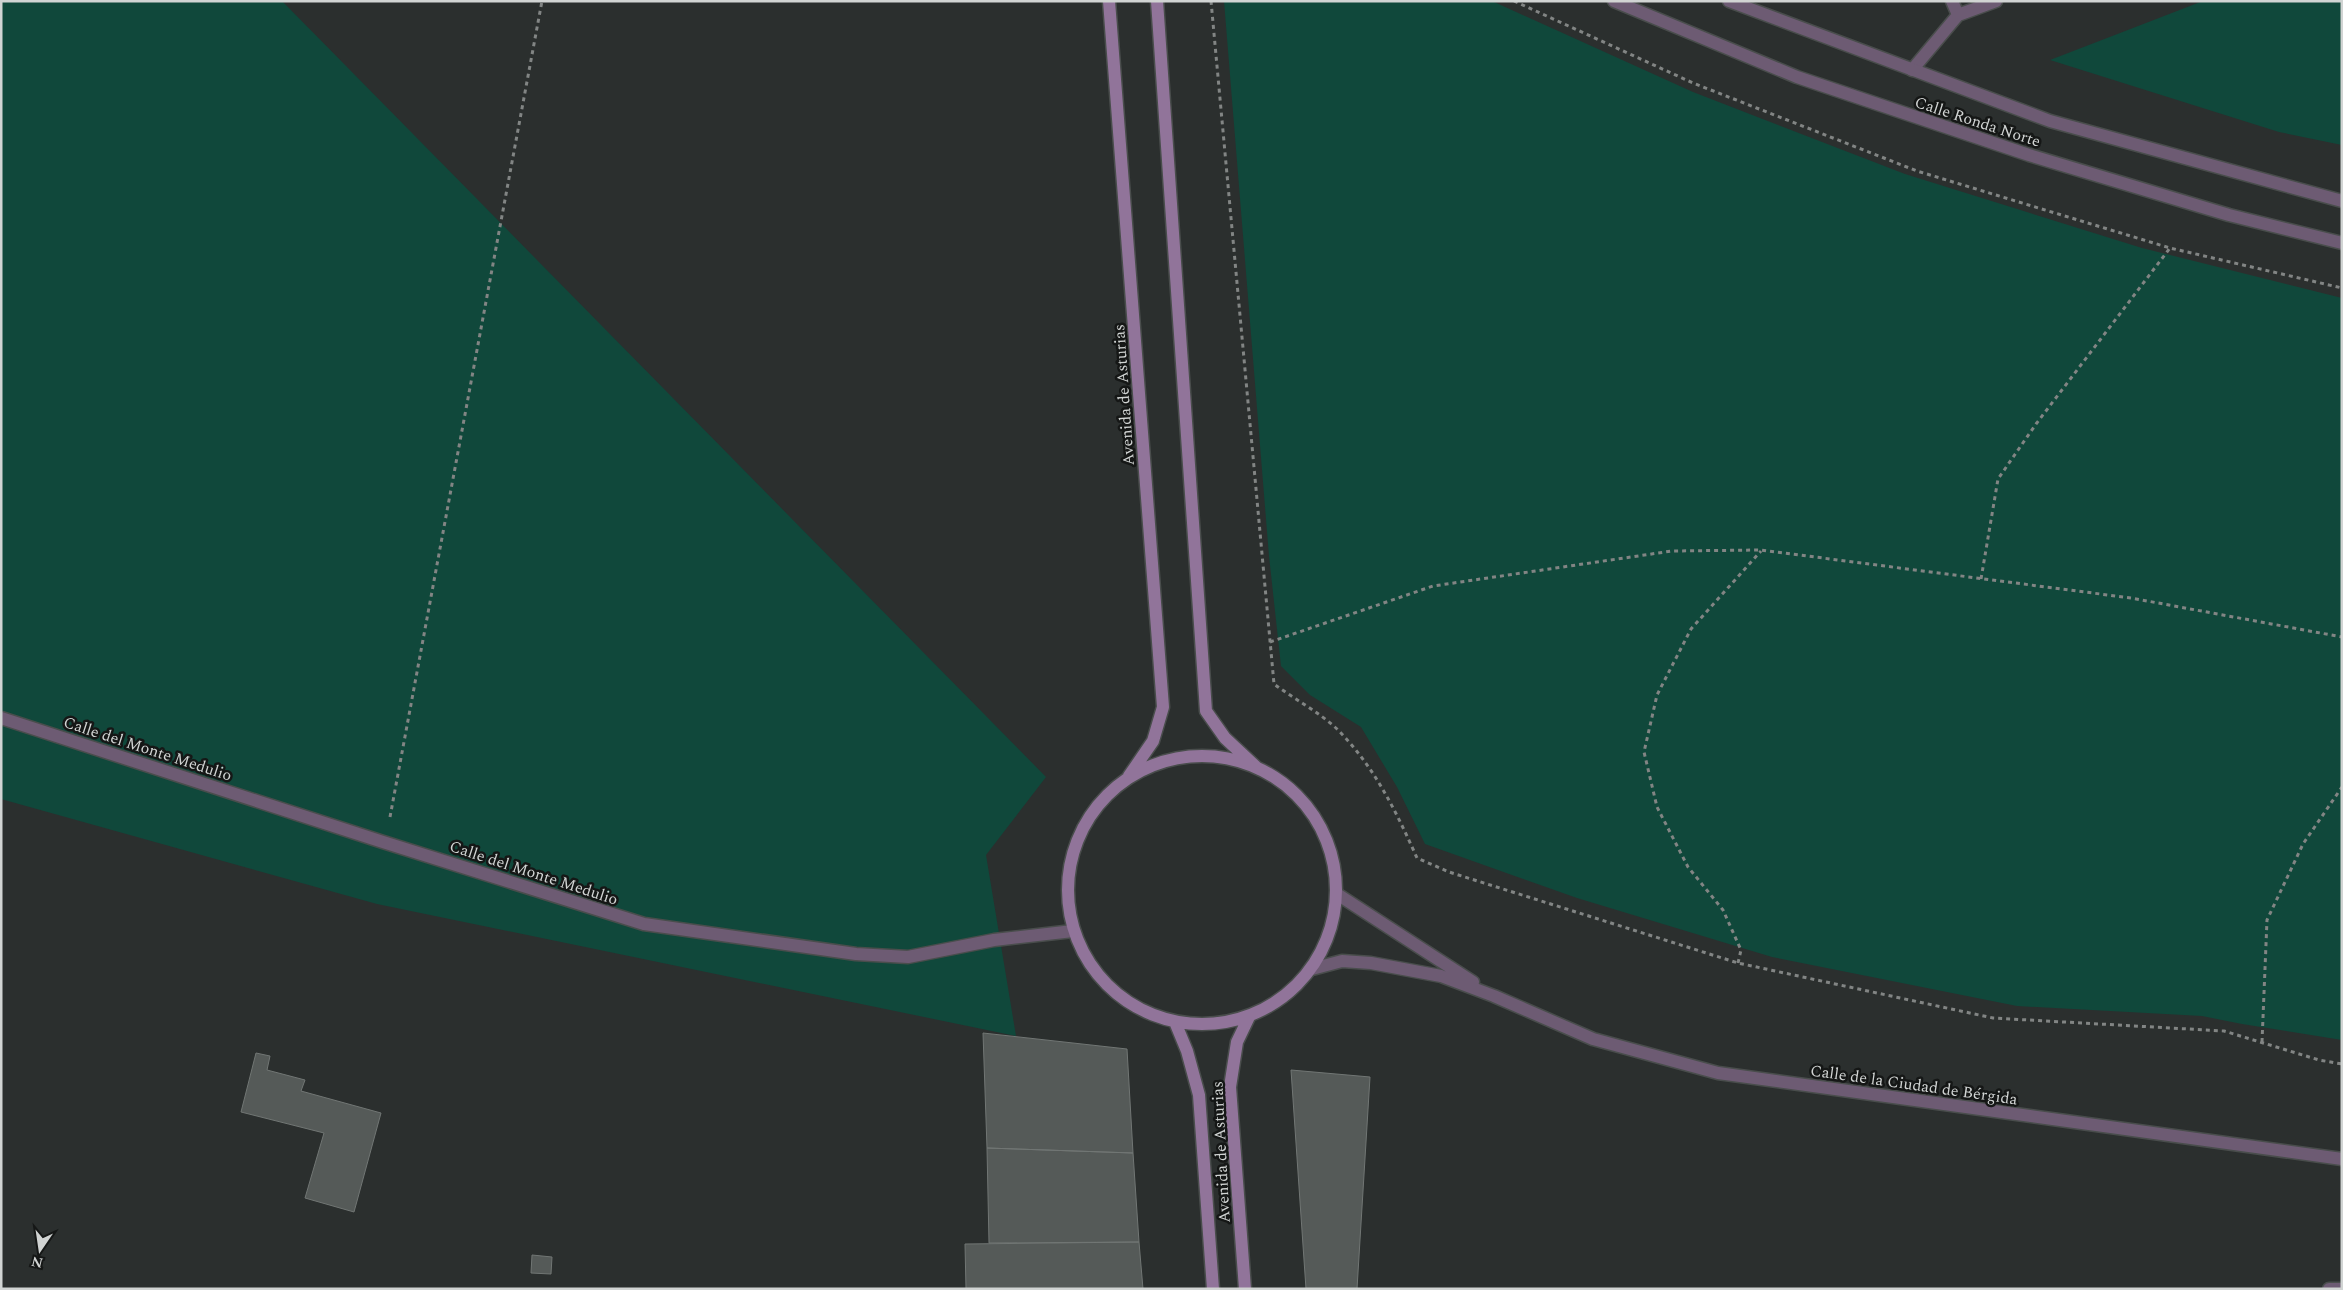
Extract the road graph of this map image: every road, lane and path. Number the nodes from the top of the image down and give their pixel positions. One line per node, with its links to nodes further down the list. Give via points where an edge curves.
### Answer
1 (542, 1): 24 (path, via 396,790)
2 (1110, 1): 22 (main road, Avenida de Asturias, via 1163,707 1153,740)
3 (1157, 1): 21 (main road, via 1206,711 1225,738)
4 (1211, 1): 19 (path)
5 (1514, 1): 14 (path, via 1693,83 1917,171)
6 (1614, 1): 13 (street, Calle Ronda Norte, via 1797,77 2019,152 2229,215)
7 (1729, 1): 11 (street, Calle Ronda Norte)
8 (1952, 1): 10 (street)
9 (1996, 1): 10 (street)
10 (1958, 15): 11 (street)
11 (1912, 70): 12 (street, Calle Ronda Norte, via 2050,121)
12 (2342, 201)
13 (2342, 243)
14 (2170, 248): 15 (path); 17 (path, via 1998,479)
15 (2342, 288)
16 (1761, 550): 17 (path); 19 (path, via 1672,551 1433,586); 27 (path, via 1691,629 1657,694 1644,752 1657,807 1688,867 1723,910 1741,950)
17 (1981, 579): 18 (path, via 2131,598)
18 (2342, 637)
19 (1270, 642): 27 (path, via 1274,684 1336,728 1369,766 1398,816 1417,858 1450,872)
20 (1, 718): 24 (street, Calle del Monte Medulio)
21 (1256, 768): 22 (main road, via 1224,758 1191,757 1158,763); 25 (main road, via 1284,784 1307,806 1324,833 1334,863)
22 (1128, 778): 26 (main road, via 1096,807 1075,845 1067,888)
23 (2342, 787): 32 (path, via 2303,844 2267,920)
24 (383, 842): 26 (street, Calle del Monte Medulio, via 644,924 856,954 908,957 994,940)
25 (1337, 894): 28 (main road, via 1330,933); 29 (street, Calle de la Ciudad de Bérgida)
26 (1073, 931): 31 (main road, via 1096,972 1130,1004)
27 (1738, 963): 32 (path, via 1993,1018 2224,1031)
28 (1312, 969): 29 (street, Calle de la Ciudad de Bérgida, via 1342,961 1371,963 1441,976); 30 (main road, via 1284,997)
29 (1494, 996): 34 (street, Calle de la Ciudad de Bérgida, via 1593,1039 1718,1073)
30 (1249, 1016): 31 (main road, via 1212,1024); 36 (main road, Avenida de Asturias, via 1237,1042 1230,1087)
31 (1175, 1022): 35 (main road, Avenida de Asturias, via 1199,1095)
32 (2262, 1042): 33 (path)
33 (2342, 1064)
34 (2342, 1159)
35 (1213, 1289)
36 (1245, 1289)
37 (2329, 1289): 38 (street)
38 (2342, 1289)

